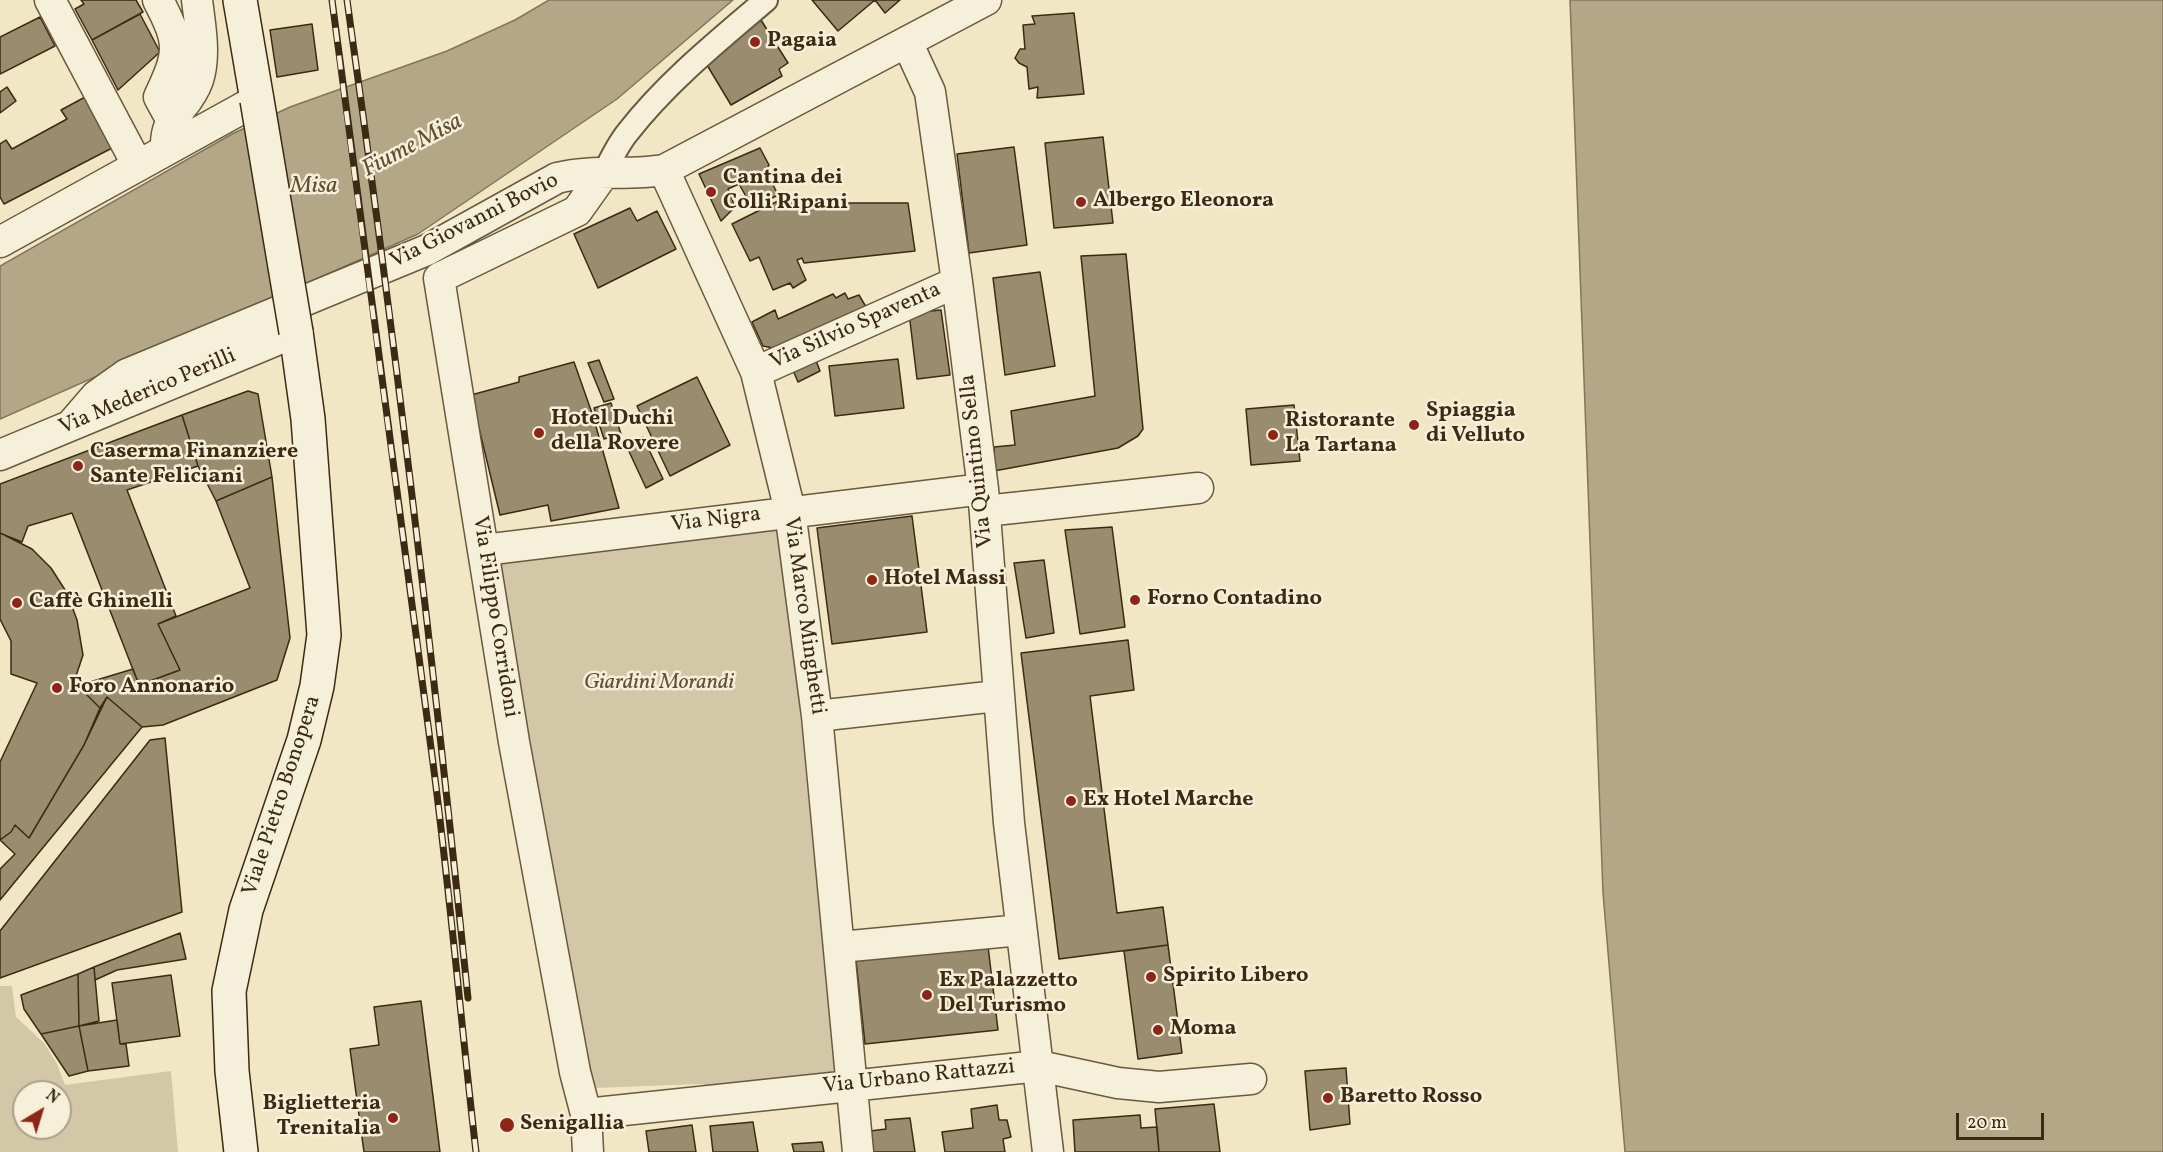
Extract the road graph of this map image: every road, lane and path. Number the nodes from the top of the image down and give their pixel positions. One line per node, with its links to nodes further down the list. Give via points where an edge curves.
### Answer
1 (50, 0): 11 (street)
2 (158, 0): 9 (street, via 172,26 177,46 172,70 159,97)
3 (197, 0): 9 (street, via 199,78 188,102)
4 (240, 0): 8 (main road, Viale Pietro Bonopera)
5 (766, 0): 13 (street, via 656,101 627,134)
6 (986, 0): 7 (street, Via Giovanni Bovio)
7 (907, 42): 12 (street, Via Giovanni Bovio); 15 (street, Via Quintino Sella, via 930,92)
8 (257, 100): 10 (street); 16 (main road, Viale Pietro Bonopera, bridge)
9 (171, 120): 10 (street, via 165,133)
10 (166, 150): 11 (street)
11 (138, 166): 14 (street)
12 (664, 170): 13 (street, Via Giovanni Bovio, via 638,174); 17 (street, Via Marco Minghetti)
13 (604, 172): 18 (street, Via Giovanni Bovio, via 580,172 557,178 427,250 128,374 96,396); 23 (street, Via Filippo Corridoni, via 577,211 439,278)
14 (0, 242)
15 (957, 282): 17 (street, Via Silvio Spaventa); 21 (street, Via Quintino Sella)
16 (296, 332): 18 (street, Via Mederico Perilli); 32 (main road, Viale Pietro Bonopera, via 308,419 324,635 304,740 246,910 229,991 232,1071)
17 (756, 372): 22 (street, Via Marco Minghetti)
18 (71, 425): 19 (street, Via Mederico Perilli)
19 (0, 455)
20 (1198, 488): 21 (street, Via Nigra)
21 (984, 500): 22 (street, Via Nigra); 24 (street, Via Quintino Sella)
22 (790, 511): 23 (street, Via Nigra); 25 (street, Via Marco Minghetti)
23 (484, 550): 31 (street, Via Filippo Corridoni, via 514,742)
24 (997, 696): 25 (street); 26 (street, Via Quintino Sella)
25 (817, 716): 27 (street, Via Marco Minghetti)
26 (1021, 930): 27 (street); 28 (street, Via Quintino Sella)
27 (840, 947): 30 (street, Via Marco Minghetti)
28 (1039, 1066): 29 (street, Via Urbano Rattazzi, via 1118,1083 1160,1087); 30 (street, Via Urbano Rattazzi); 35 (street, Via Quintino Sella)
29 (1251, 1079)
30 (850, 1084): 31 (street, Via Urbano Rattazzi); 34 (street, Via Marco Minghetti)
31 (586, 1114): 33 (street, Via Filippo Corridoni)
32 (242, 1152)
33 (588, 1152)
34 (858, 1152)
35 (1048, 1152)

